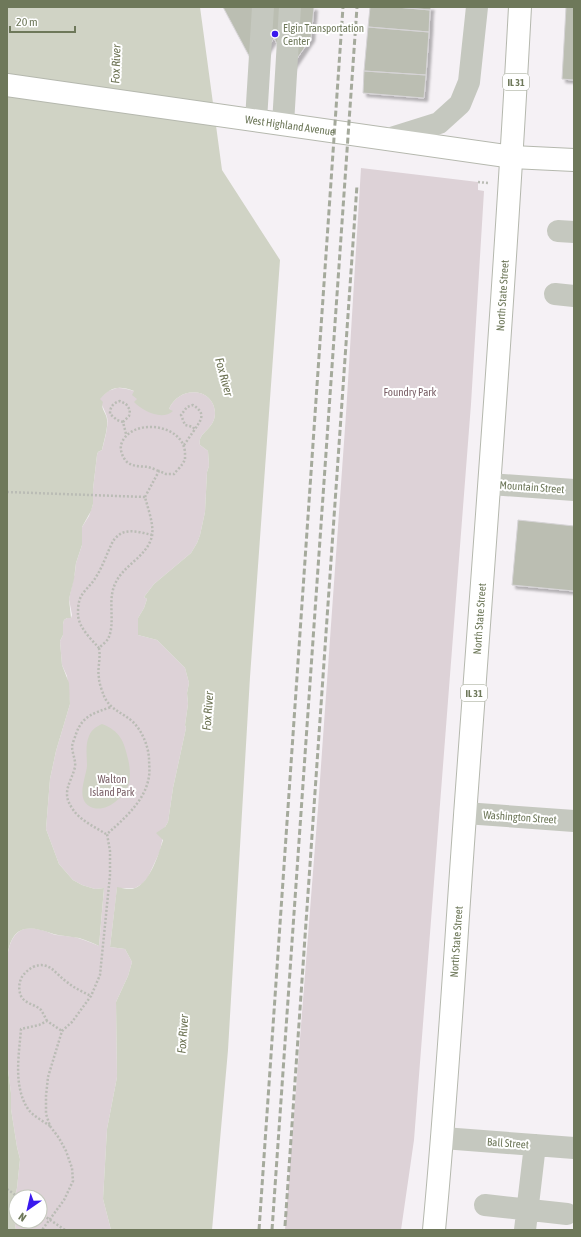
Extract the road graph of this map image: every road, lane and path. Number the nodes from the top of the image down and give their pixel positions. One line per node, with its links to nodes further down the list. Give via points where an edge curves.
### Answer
1 (263, 7): 6 (street)
2 (290, 7): 7 (street)
3 (477, 7): 8 (street, via 469,82 460,104 439,123)
4 (520, 7): 9 (main road, North State Street / IL 31)
5 (7, 85): 6 (main road, West Highland Avenue)
6 (248, 119): 7 (main road, West Highland Avenue)
7 (283, 124): 8 (main road, West Highland Avenue)
8 (388, 139): 9 (main road, West Highland Avenue)
9 (512, 156): 10 (main road, West Highland Avenue); 16 (main road, North State Street / IL 31)
10 (574, 160)
11 (123, 422): 11 (path, via 129,416 130,410 120,401 111,406 110,414); 13 (path)
12 (194, 430): 12 (path, via 202,416 192,405 181,415 185,424); 14 (path)
13 (126, 435): 14 (path, via 131,431 150,427 161,428 178,437); 15 (path, via 120,448 128,462)
14 (184, 446): 15 (path, via 185,459 174,474)
15 (159, 471): 19 (path)
16 (490, 484): 17 (street, Mountain Street); 23 (main road, North State Street / IL 31)
17 (574, 490)
18 (7, 492): 19 (path)
19 (145, 497): 20 (path)
20 (152, 535): 21 (path, via 149,546 120,574 114,584 110,628 107,639); 21 (path, via 132,531 119,535 79,602 78,616 81,624)
21 (99, 648): 22 (path, via 98,678)
22 (111, 707): 25 (path, via 133,723 143,736 148,750 149,777 136,805); 25 (path, via 94,713 79,727 72,745 75,765 67,788 72,809)
23 (465, 813): 24 (street, Washington Street); 30 (main road, North State Street / IL 31)
24 (574, 821)
25 (106, 834): 26 (path, via 110,851 110,875 100,975)
26 (91, 996): 27 (path, via 66,982 49,966 36,966 30,969 20,982 22,997 40,1009); 28 (path, via 76,1018)
27 (47, 1021): 28 (path); 29 (path, via 21,1029 18,1065 23,1100 29,1110)
28 (62, 1031): 29 (path, via 48,1077 46,1114)
29 (50, 1126): 35 (path, via 66,1151 73,1181 64,1200)
30 (443, 1138): 31 (street, Ball Street); 39 (main road, North State Street / IL 31)
31 (535, 1145): 32 (street, Ball Street); 36 (street)
32 (574, 1148)
33 (485, 1205): 36 (street)
34 (567, 1214): 36 (street)
35 (49, 1220): 37 (path); 38 (path)
36 (527, 1220)
37 (42, 1230)
38 (65, 1230)
39 (434, 1230)

